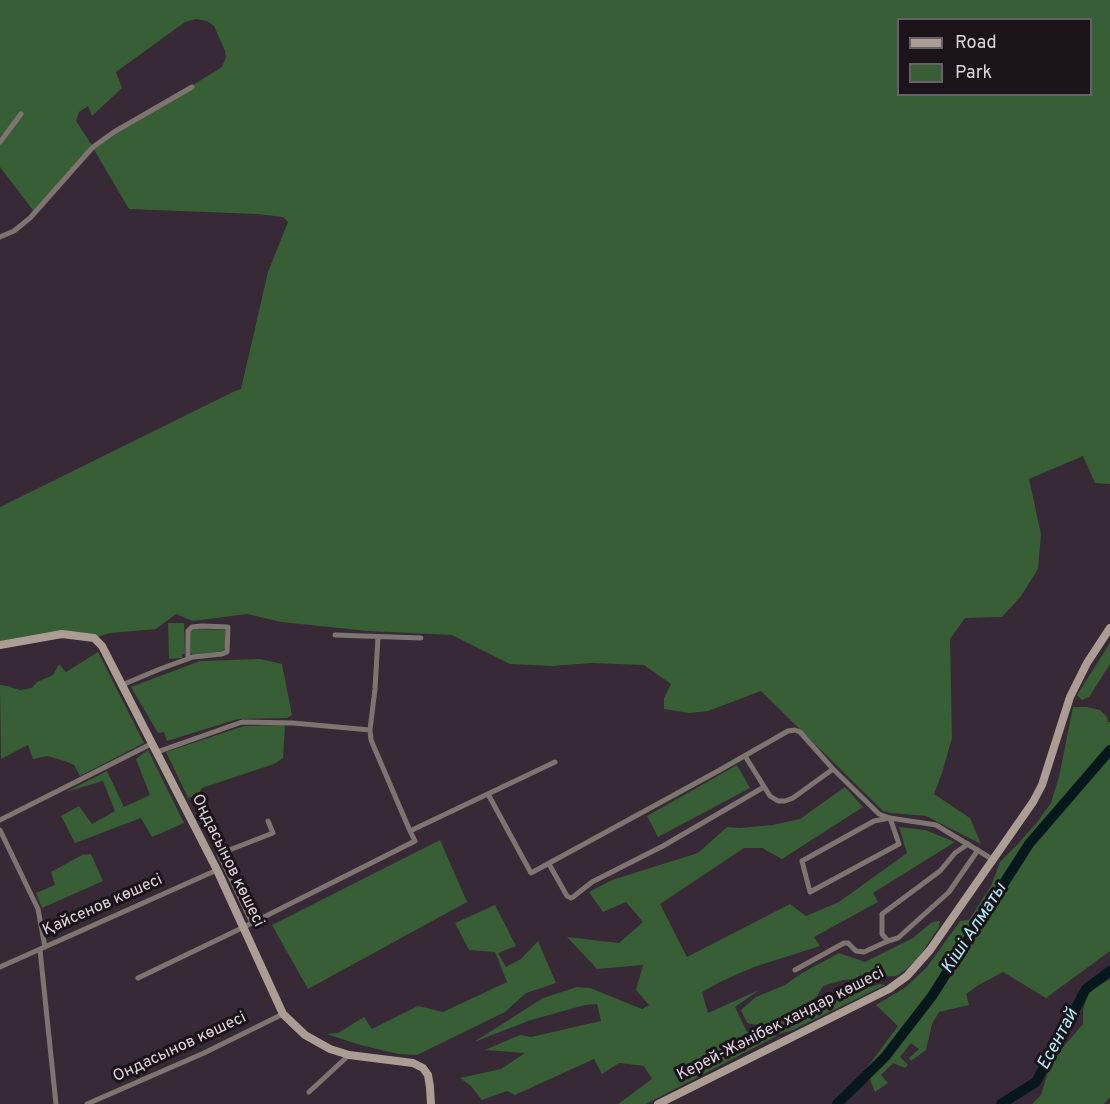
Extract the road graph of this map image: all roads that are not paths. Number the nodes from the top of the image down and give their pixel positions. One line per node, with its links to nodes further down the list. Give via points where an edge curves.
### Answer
1 (192, 87): 4 (street, via 93,147 30,218)
2 (21, 114): 3 (street)
3 (0, 142)
4 (0, 237)
5 (1110, 628): 26 (street, Керей-Жәнібек хандар көшесі, via 1070,697 1042,785)
6 (335, 635): 7 (street)
7 (378, 637): 8 (street); 12 (street)
8 (420, 638)
9 (0, 645): 11 (street, Оңдасынов көшесі, via 62,634 94,638)
10 (188, 659): 10 (street, via 227,652 228,627 192,627 188,631); 11 (street)
11 (122, 685): 13 (street, Оңдасынов көшесі)
12 (370, 730): 13 (street, via 242,722); 23 (street)
13 (155, 747): 20 (street); 28 (street, Оңдасынов көшесі)
14 (745, 756): 16 (street, via 795,730); 17 (street); 27 (street)
15 (555, 762): 18 (street)
16 (833, 769): 17 (street, via 785,801 770,796); 19 (street, via 879,814)
17 (764, 787): 27 (street, via 592,882 571,898)
18 (488, 794): 23 (street); 27 (street, via 531,873)
19 (890, 818): 19 (street, via 874,821 802,861 810,892 899,844); 24 (street, via 936,825)
20 (0, 820)
21 (268, 821): 29 (street, via 273,833 219,854)
22 (0, 830): 31 (street, via 38,909)
23 (410, 831): 29 (street, via 415,841)
24 (968, 844): 25 (street); 30 (street, via 940,871 882,914 882,934)
25 (978, 850): 26 (street); 30 (street, via 949,892 898,938)
26 (992, 859): 41 (street, Керей-Жәнібек хандар көшесі, via 930,950 907,976 889,989)
27 (549, 864)
28 (217, 870): 29 (street, Оңдасынов көшесі); 31 (street, Қайсенов көшесі)
29 (248, 926): 34 (street); 35 (street, Оңдасынов көшесі)
30 (888, 941): 33 (street, via 864,952 844,943)
31 (43, 949): 32 (street, Қайсенов көшесі); 38 (street)
32 (0, 967)
33 (795, 970)
34 (138, 978)
35 (283, 1014): 36 (street, Оңдасынов көшесі, via 305,1035); 39 (street, Ондасынов көшесі, via 197,1057)
36 (350, 1055): 37 (street); 40 (street, Оңдасынов көшесі, via 413,1063 423,1068 428,1075)
37 (309, 1092)
38 (56, 1104)
39 (87, 1104)
40 (430, 1104)
41 (658, 1104)

